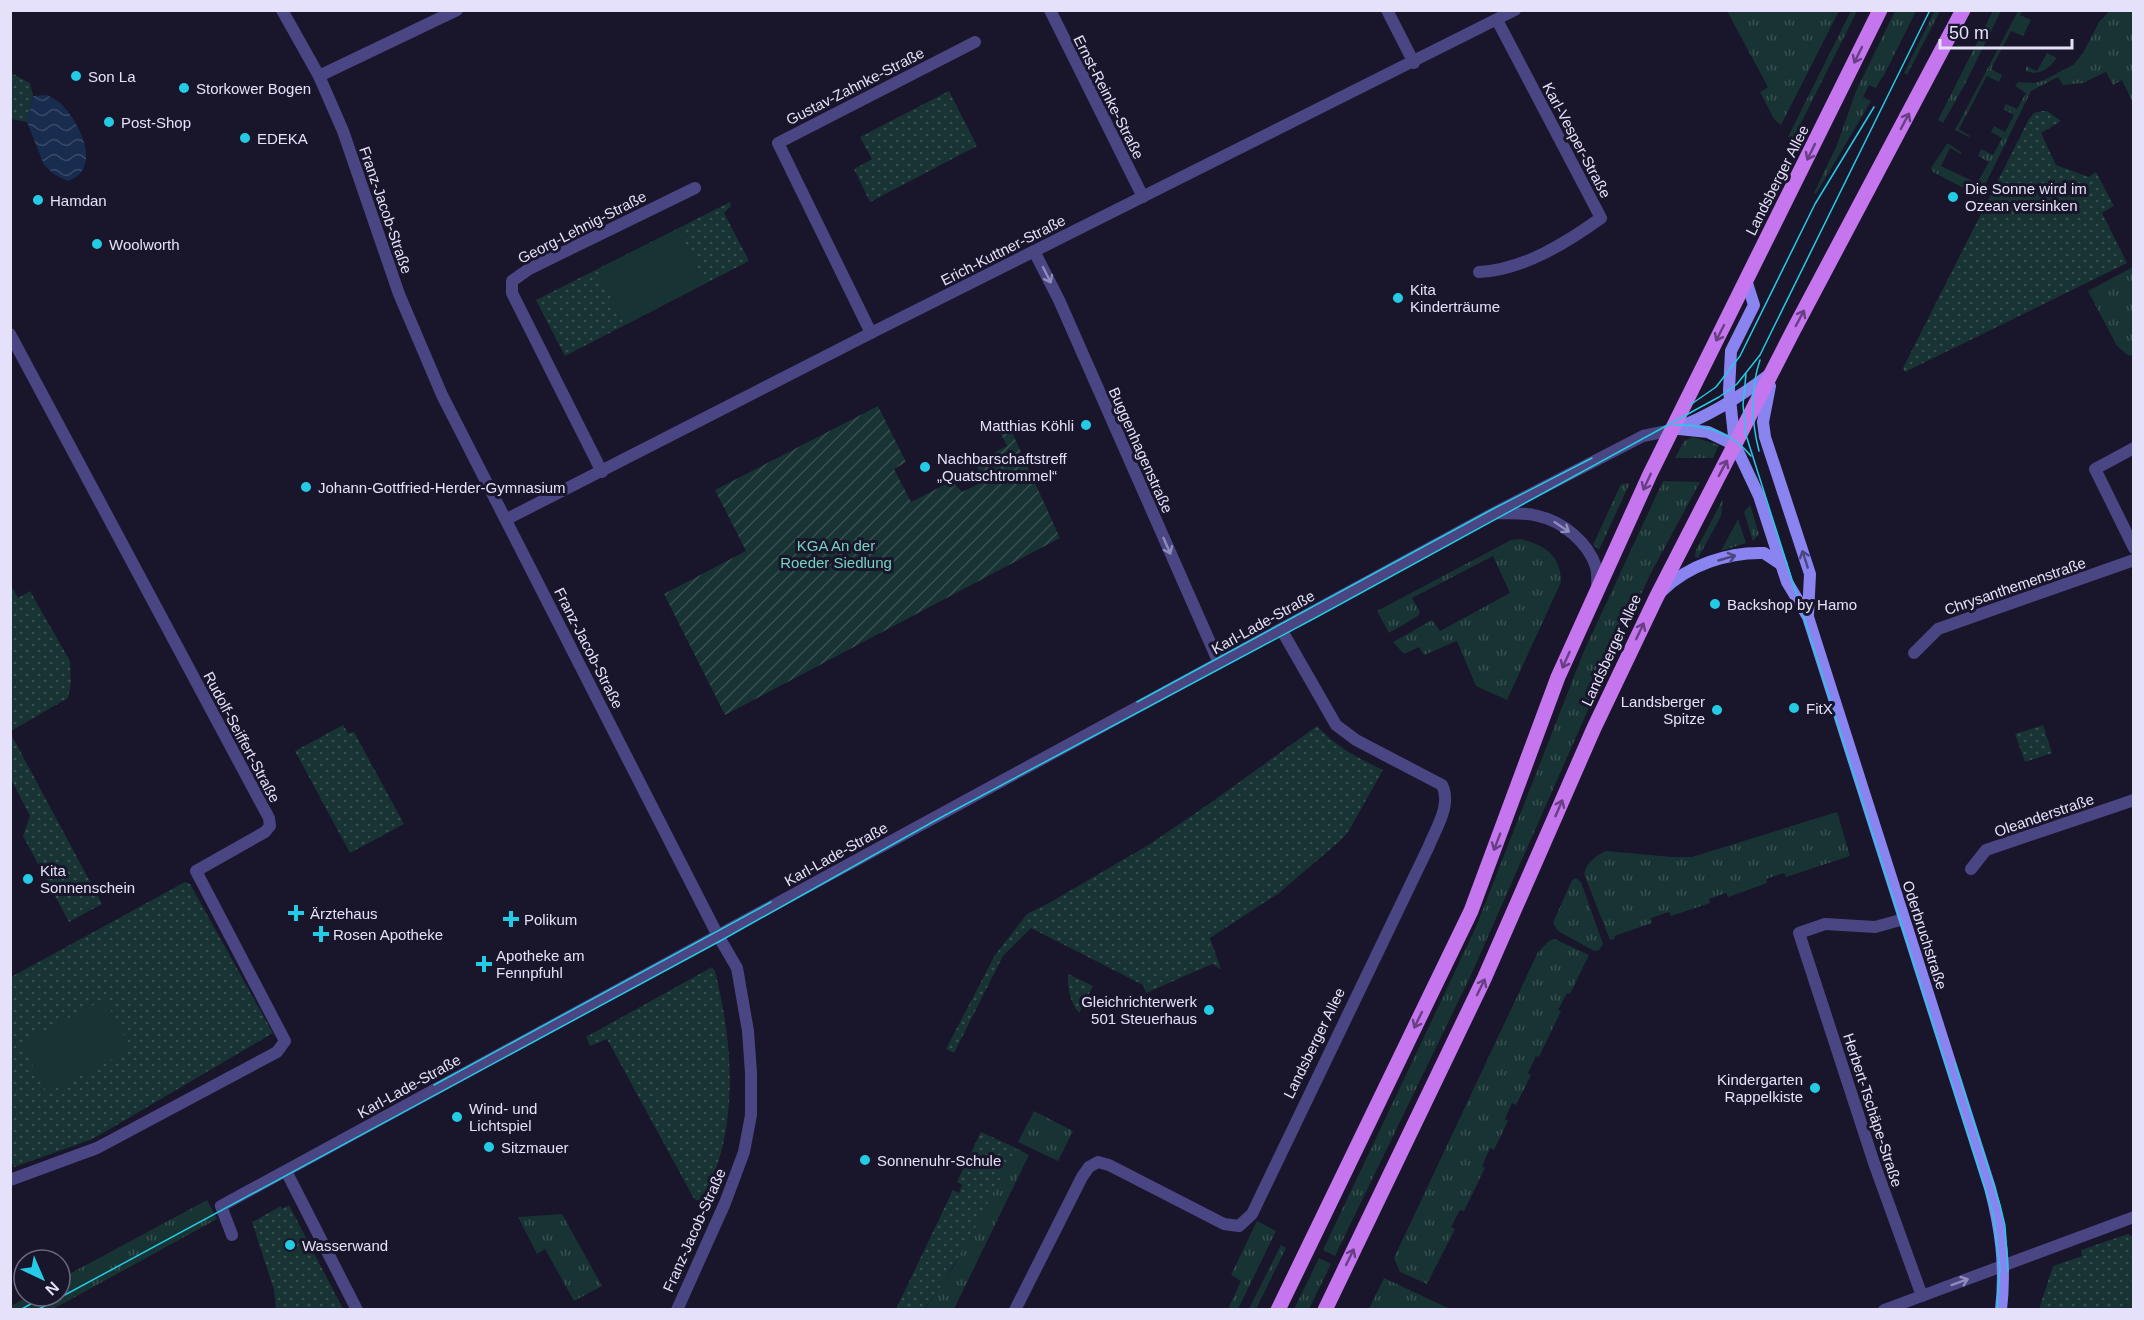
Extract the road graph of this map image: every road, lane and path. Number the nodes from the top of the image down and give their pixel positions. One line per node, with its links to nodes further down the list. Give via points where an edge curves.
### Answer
1 (282, 10): 11 (street, Franz-Jacob-Straße)
2 (457, 10): 11 (street)
3 (1050, 10): 13 (street, Ernst-Reinke-Straße)
4 (1387, 10): 10 (street)
5 (1515, 10): 8 (street, Erich-Kuttner-Straße)
6 (1880, 10): 16 (main road, Landsberger Allee, one-way to 16)
7 (1963, 10): 19 (main road, Landsberger Allee, one-way to 7)
8 (1497, 20): 10 (street, Erich-Kuttner-Straße); 15 (street, Karl-Vesper-Straße, via 1601,218 1518,265)
9 (975, 42): 17 (street, Gustav-Zahnke-Straße, via 778,143)
10 (1414, 63): 13 (street, Erich-Kuttner-Straße)
11 (319, 76): 26 (street, Franz-Jacob-Straße, via 352,153 399,294 442,395)
12 (695, 188): 24 (street, Georg-Lehnig-Straße, via 512,281 512,293)
13 (1143, 197): 14 (street, Erich-Kuttner-Straße)
14 (1034, 251): 17 (street, Erich-Kuttner-Straße); 35 (street, Buggenhagenstraße, one-way to 35, via 1059,299)
15 (1479, 272)
16 (1746, 280): 20 (street, Oderbruchstraße, via 1754,304 1731,351); 21 (main road, Landsberger Allee, one-way to 21)
17 (871, 333): 24 (street, Erich-Kuttner-Straße)
18 (10, 334): 41 (street, Rudolf-Seiffert-Straße, via 269,818 270,826 265,832 196,871 285,1041 278,1052 97,1148)
19 (1774, 370): 20 (street, Landsberger Allee); 22 (main road, Landsberger Allee); 32 (street, Oderbruchstraße, one-way to 19, via 1810,574 1765,437 1763,422)
20 (1730, 401): 21 (street, Landsberger Allee); 22 (street, Oderbruchstraße)
21 (1672, 430): 22 (street, via 1703,430); 25 (street, Karl-Lade-Straße, via 1643,436); 30 (main road, Landsberger Allee, one-way to 30)
22 (1735, 445): 29 (street, Oderbruchstraße, via 1759,496); 31 (main road, Landsberger Allee, one-way to 22)
23 (2133, 448): 27 (street, via 2095,469)
24 (602, 472): 26 (street, Erich-Kuttner-Straße)
25 (1494, 513): 30 (street, one-way to 30, via 1536,515 1567,529 1586,548 1596,568); 33 (street, Karl-Lade-Straße)
26 (507, 519): 39 (street, Franz-Jacob-Straße)
27 (2133, 548)
28 (2133, 560): 34 (street, Chrysanthemenstraße, via 1938,629)
29 (1782, 565): 31 (street, one-way to 29, via 1671,582 1696,567 1738,554 1764,553); 32 (street, Oderbruchstraße, via 1787,582)
30 (1597, 591): 49 (main road, Landsberger Allee, one-way to 49, via 1558,677 1471,911)
31 (1656, 598): 50 (main road, Landsberger Allee, one-way to 31, via 1484,979 1594,728)
32 (1808, 616): 38 (street, Oderbruchstraße)
33 (1281, 629): 35 (street, Karl-Lade-Straße); 48 (street, Landsberger Allee, via 1336,725 1356,740 1442,785 1446,803 1252,1214 1239,1226 1224,1224 1098,1162 1082,1177)
34 (1914, 653)
35 (1219, 663): 39 (street, Karl-Lade-Straße)
36 (2133, 800): 37 (street, Oleanderstraße, via 1986,850)
37 (1971, 869)
38 (1904, 919): 44 (street, Oderbruchstraße, via 1990,1188); 45 (street, Herbert-Tschäpe-Straße, via 1875,927 1825,924 1799,933)
39 (718, 936): 40 (street, Karl-Lade-Straße); 47 (street, Franz-Jacob-Straße, via 737,968 748,1030 751,1115 726,1203)
40 (286, 1171): 43 (street, Karl-Lade-Straße, via 220,1206); 46 (street)
41 (10, 1180)
42 (2133, 1217): 44 (street)
43 (232, 1235)
44 (2004, 1266): 45 (street, one-way to 44); 52 (street, Oderbruchstraße)
45 (1922, 1296): 51 (street)
46 (357, 1310)
47 (677, 1310)
48 (1015, 1310)
49 (1278, 1310)
50 (1325, 1310)
51 (1884, 1310)
52 (2001, 1310)

